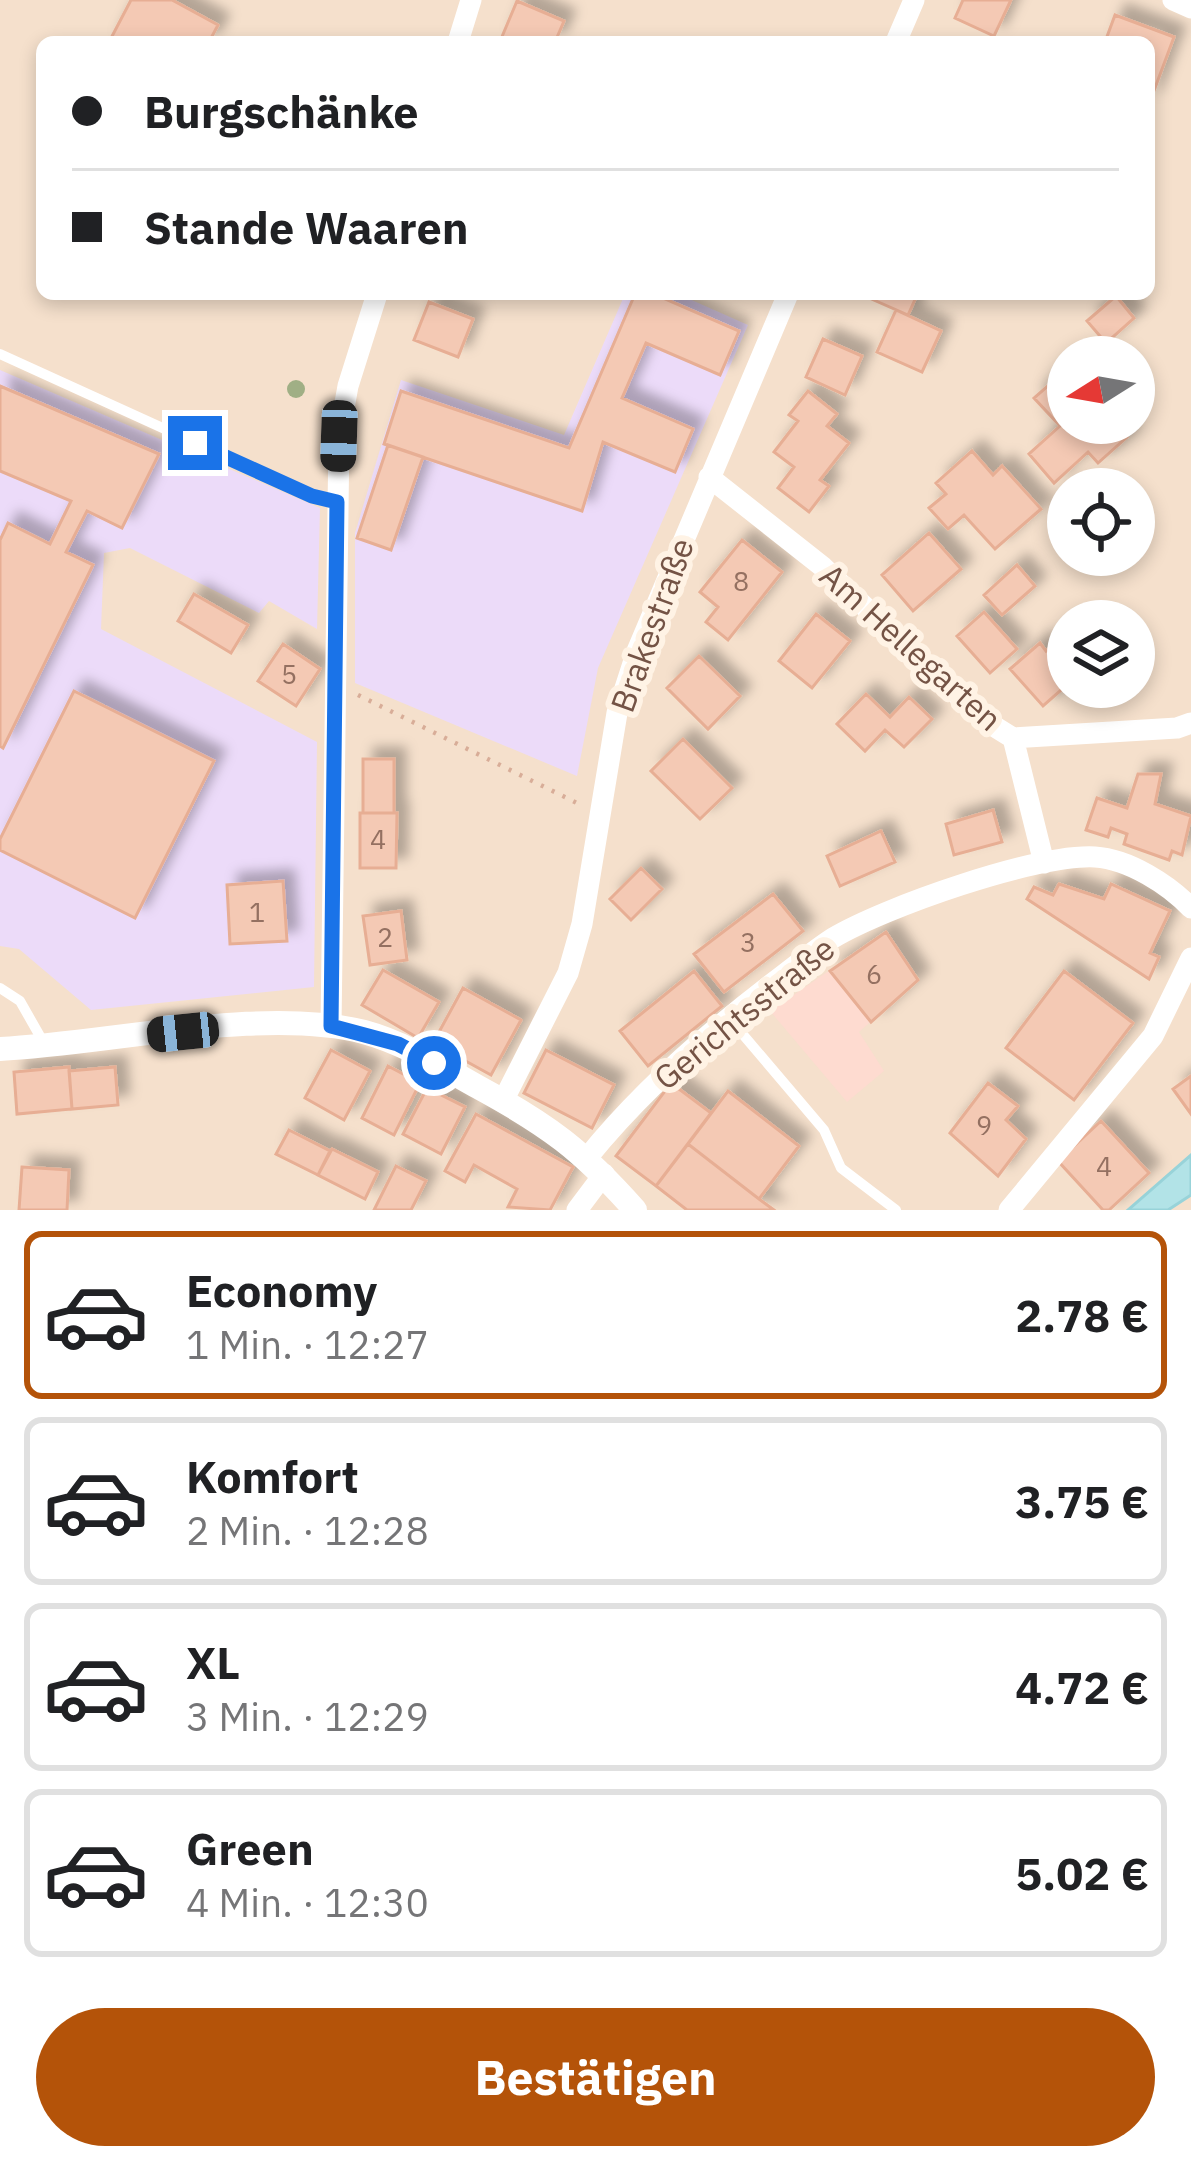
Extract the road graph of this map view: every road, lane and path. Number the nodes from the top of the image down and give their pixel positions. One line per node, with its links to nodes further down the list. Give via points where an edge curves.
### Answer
1 (471, 0): 5 (street)
2 (914, 0): 6 (street)
3 (1173, 0): 4 (street)
4 (1191, 8)
5 (460, 36)
6 (899, 36)
7 (375, 300): 11 (street, via 348,386)
8 (785, 300): 10 (street, Brakestraße)
9 (0, 354): 11 (lane)
10 (709, 477): 14 (street, Am Hellegarten); 15 (street, Brakestraße, via 617,712)
11 (337, 502): 12 (street)
12 (335, 683): 15 (path); 21 (street)
13 (1191, 722): 14 (street)
14 (1013, 738): 16 (street, Am Hellegarten)
15 (600, 815): 24 (street, Brakestraße, via 568,973)
16 (1044, 863): 17 (street, Gerichtsstraße, via 1097,857); 20 (street, Gerichtsstraße, via 873,917)
17 (1187, 895)
18 (1191, 958): 29 (street, via 1153,1036)
19 (0, 988): 22 (lane, via 20,1000)
20 (728, 1017): 25 (street, Gerichtsstraße, via 663,1076); 28 (lane, via 824,1130 841,1168)
21 (331, 1026): 22 (street); 24 (street, via 398,1044)
22 (46, 1046): 23 (street)
23 (0, 1048)
24 (503, 1101): 25 (street, via 555,1130)
25 (595, 1166): 26 (street, Gerichtsstraße); 27 (street)
26 (577, 1210)
27 (635, 1210)
28 (896, 1210)
29 (1009, 1210)

